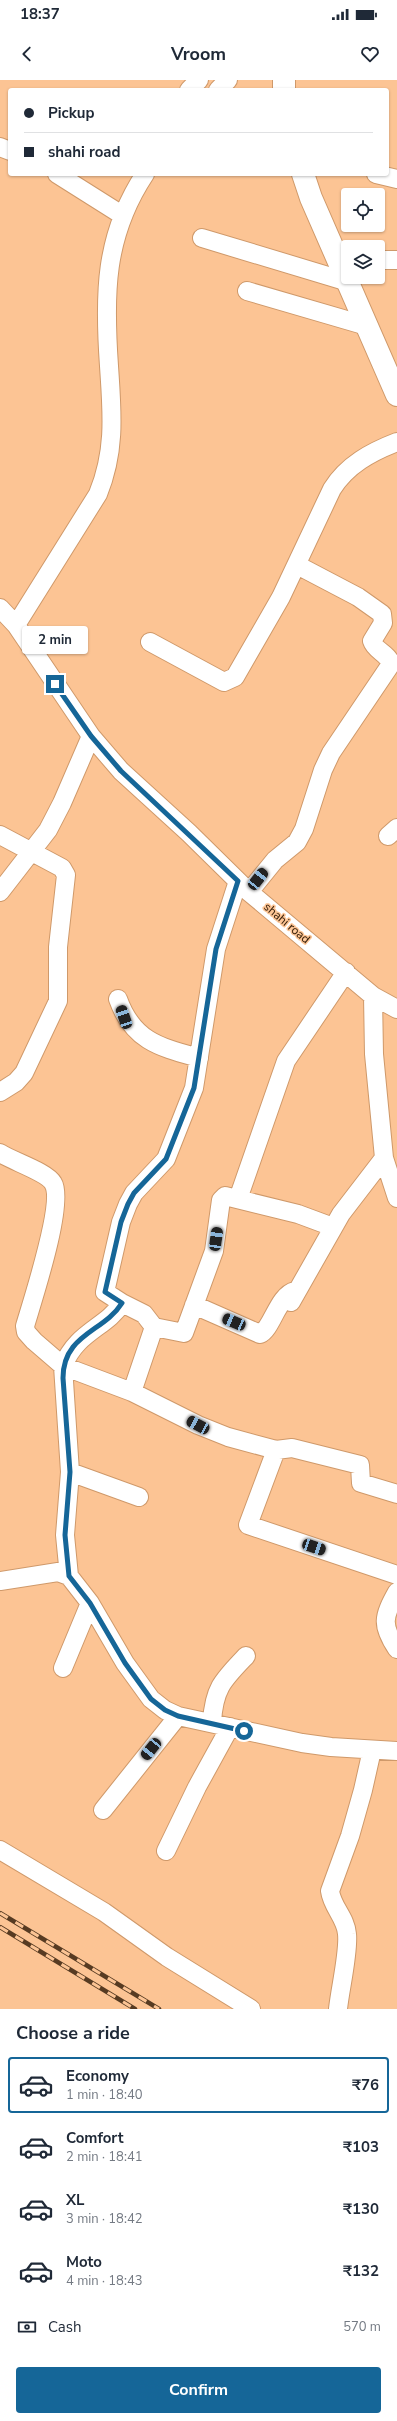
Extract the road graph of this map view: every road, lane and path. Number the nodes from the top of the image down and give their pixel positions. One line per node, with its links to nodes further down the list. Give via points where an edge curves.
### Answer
1 (199, 80): 3 (street)
2 (228, 80): 4 (street)
3 (191, 88)
4 (220, 88)
5 (59, 176): 10 (street)
6 (144, 176): 10 (street)
7 (304, 176): 12 (main road, via 311,198)
8 (386, 176): 9 (street)
9 (397, 178)
10 (122, 215): 23 (street, via 113,243 107,277 106,313 112,450 107,474 98,494)
11 (202, 238): 15 (street)
12 (341, 255)
13 (385, 260): 14 (street)
14 (397, 260)
15 (341, 280)
16 (349, 284): 18 (main road)
17 (247, 291): 18 (street)
18 (367, 326): 19 (main road)
19 (397, 395)
20 (397, 442): 21 (street, via 357,462 340,475)
21 (297, 565): 24 (street, via 235,678 224,682); 28 (street, via 358,597 384,616 383,623 372,641 391,664 322,770 304,829 297,842)
22 (0, 608): 23 (street, shahi road)
23 (16, 625): 25 (street, shahi road)
24 (150, 642)
25 (91, 736): 27 (street, via 62,803); 28 (street, shahi road, via 146,796 189,833)
26 (0, 835): 27 (street)
27 (33, 851): 29 (street); 35 (street, via 62,868 66,875 58,947 58,1001 24,1073 16,1082)
28 (243, 886): 30 (street, shahi road); 34 (street, via 216,949)
29 (0, 892)
30 (346, 972): 31 (street, shahi road); 39 (street, via 286,1061)
31 (373, 996): 33 (street, shahi road); 37 (street, via 374,1054)
32 (118, 999): 34 (street, via 124,1017 148,1040)
33 (397, 1009)
34 (198, 1058): 41 (street, via 194,1088 171,1151 161,1166 134,1193 121,1222 105,1292)
35 (0, 1092)
36 (0, 1153): 44 (street, via 49,1178 56,1189 56,1202 44,1264 25,1326 26,1332 34,1341)
37 (384, 1158): 38 (street); 40 (street)
38 (397, 1198)
39 (238, 1199): 40 (street); 42 (street, via 224,1196 221,1200 214,1251)
40 (334, 1226): 42 (street, via 294,1296 290,1292 265,1331 260,1334)
41 (122, 1303): 43 (street, via 144,1314); 44 (street, via 79,1340)
42 (194, 1305): 43 (street, via 184,1333)
43 (154, 1327): 45 (street)
44 (63, 1366): 45 (street); 47 (street)
45 (132, 1392): 46 (street, via 198,1425 228,1437)
46 (276, 1450): 48 (street, via 292,1448 360,1465 361,1482); 50 (street, via 248,1524)
47 (70, 1472): 49 (street); 51 (street, via 65,1535)
48 (397, 1494)
49 (139, 1497)
50 (397, 1575)
51 (69, 1576): 52 (street, via 58,1572); 54 (street)
52 (0, 1581)
53 (397, 1592): 55 (street, via 385,1616 385,1627)
54 (90, 1603): 57 (street); 58 (street, via 125,1663 151,1699)
55 (397, 1649)
56 (246, 1656): 59 (street, via 219,1688 214,1698)
57 (63, 1668)
58 (178, 1716): 59 (street); 63 (street)
59 (212, 1722): 60 (street)
60 (230, 1728): 61 (street, via 309,1744); 65 (street, via 197,1786)
61 (372, 1750): 62 (street); 67 (street, via 364,1790 330,1891 331,1899 344,1919 347,1934)
62 (397, 1751)
63 (103, 1810)
64 (0, 1850): 66 (street, via 104,1912 167,1957)
65 (166, 1851)
66 (251, 2009)
67 (338, 2009)

